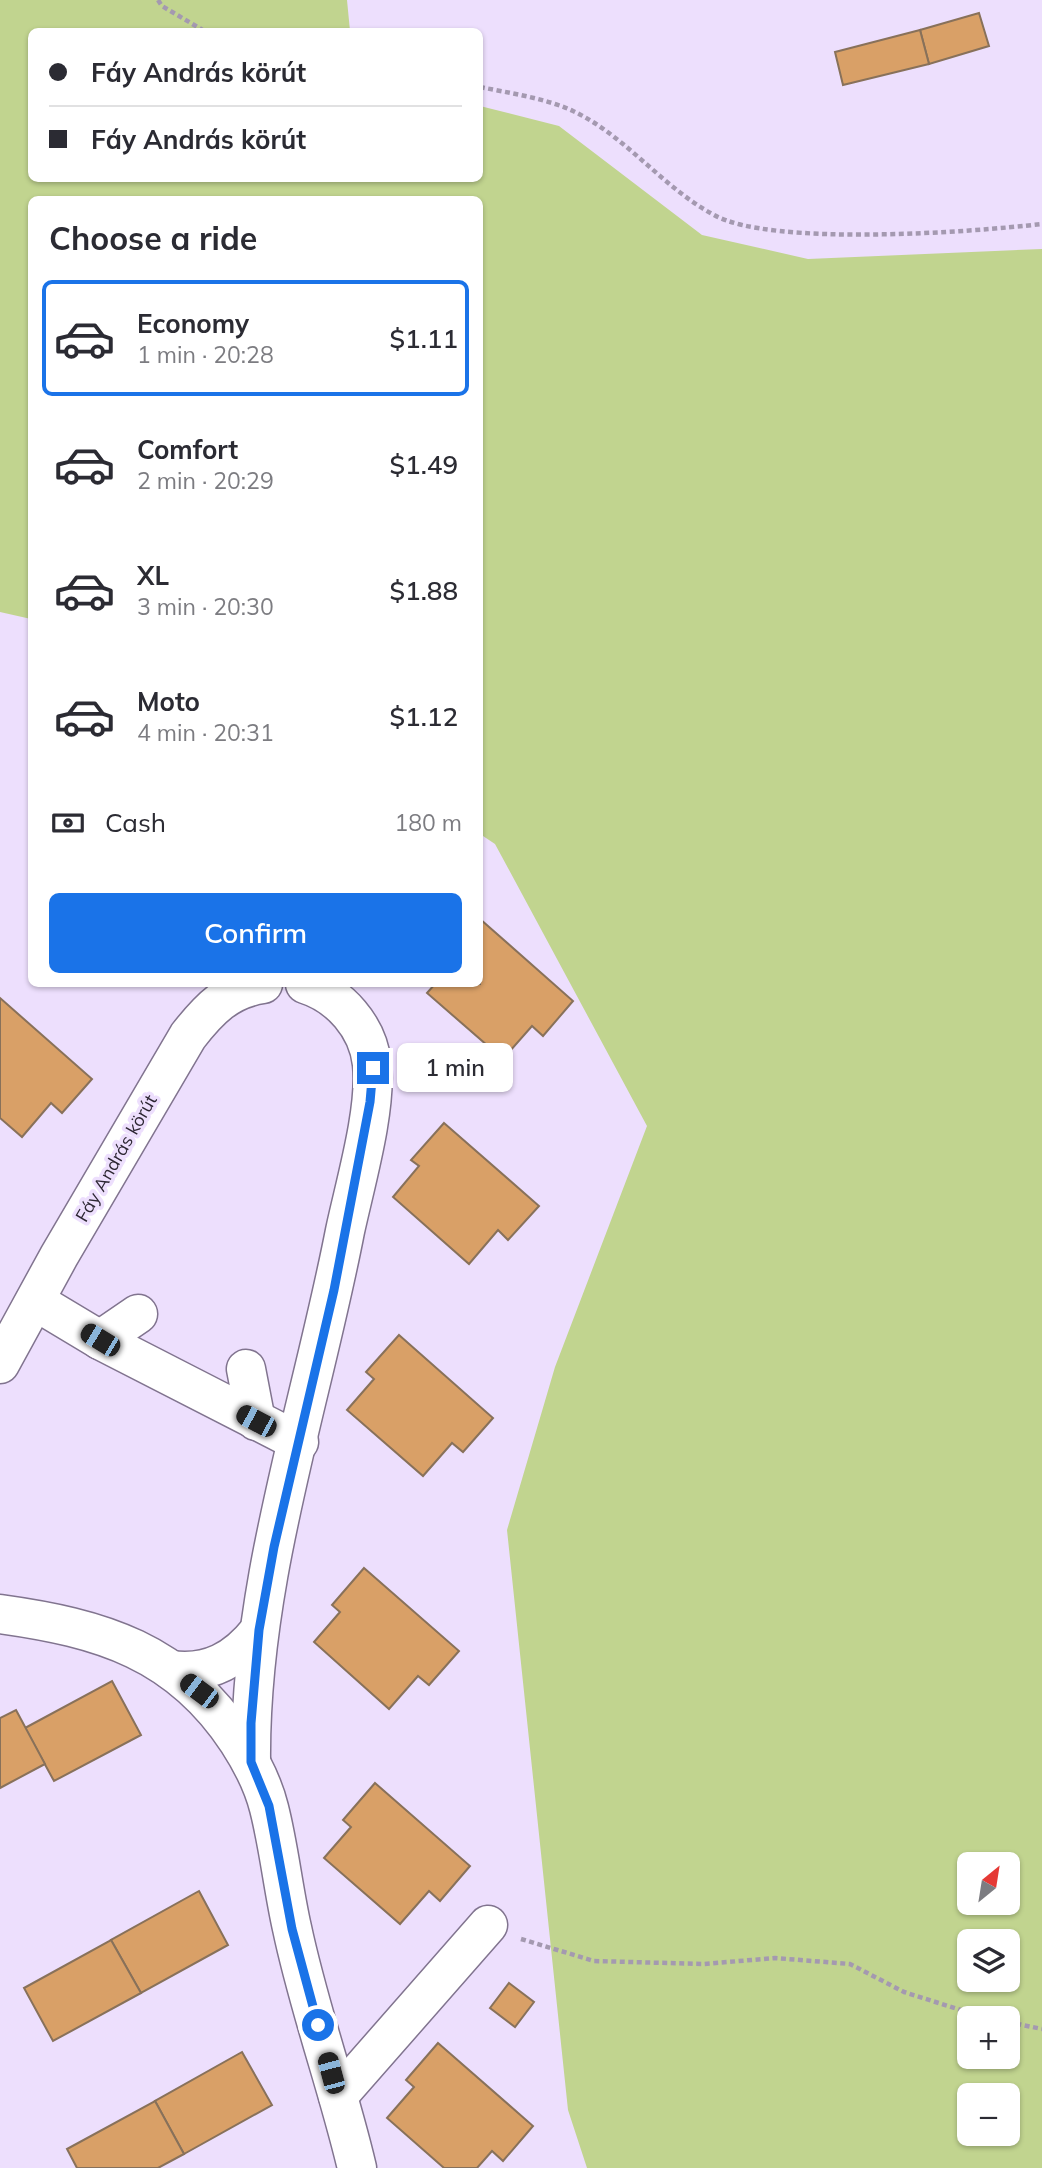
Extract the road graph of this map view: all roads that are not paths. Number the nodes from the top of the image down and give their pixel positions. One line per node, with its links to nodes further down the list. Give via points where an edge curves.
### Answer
1 (250, 987): 3 (street, Fáy András körút, via 211,1006 188,1037)
2 (312, 987): 9 (street, via 333,996 347,1010 370,1051 373,1068 336,1277)
3 (35, 1301): 5 (street); 6 (street, Fáy András körút)
4 (138, 1314): 5 (street)
5 (100, 1340): 8 (street)
6 (0, 1364)
7 (246, 1369): 8 (street)
8 (256, 1421): 9 (street)
9 (299, 1441): 11 (street)
10 (0, 1614): 12 (street, via 103,1635)
11 (259, 1630): 12 (street, via 224,1663 190,1672); 13 (street)
12 (172, 1670): 13 (street, via 199,1691)
13 (251, 1762): 15 (street, via 269,1806 292,1929)
14 (488, 1925): 15 (street)
15 (338, 2096): 16 (street)
16 (357, 2168)

